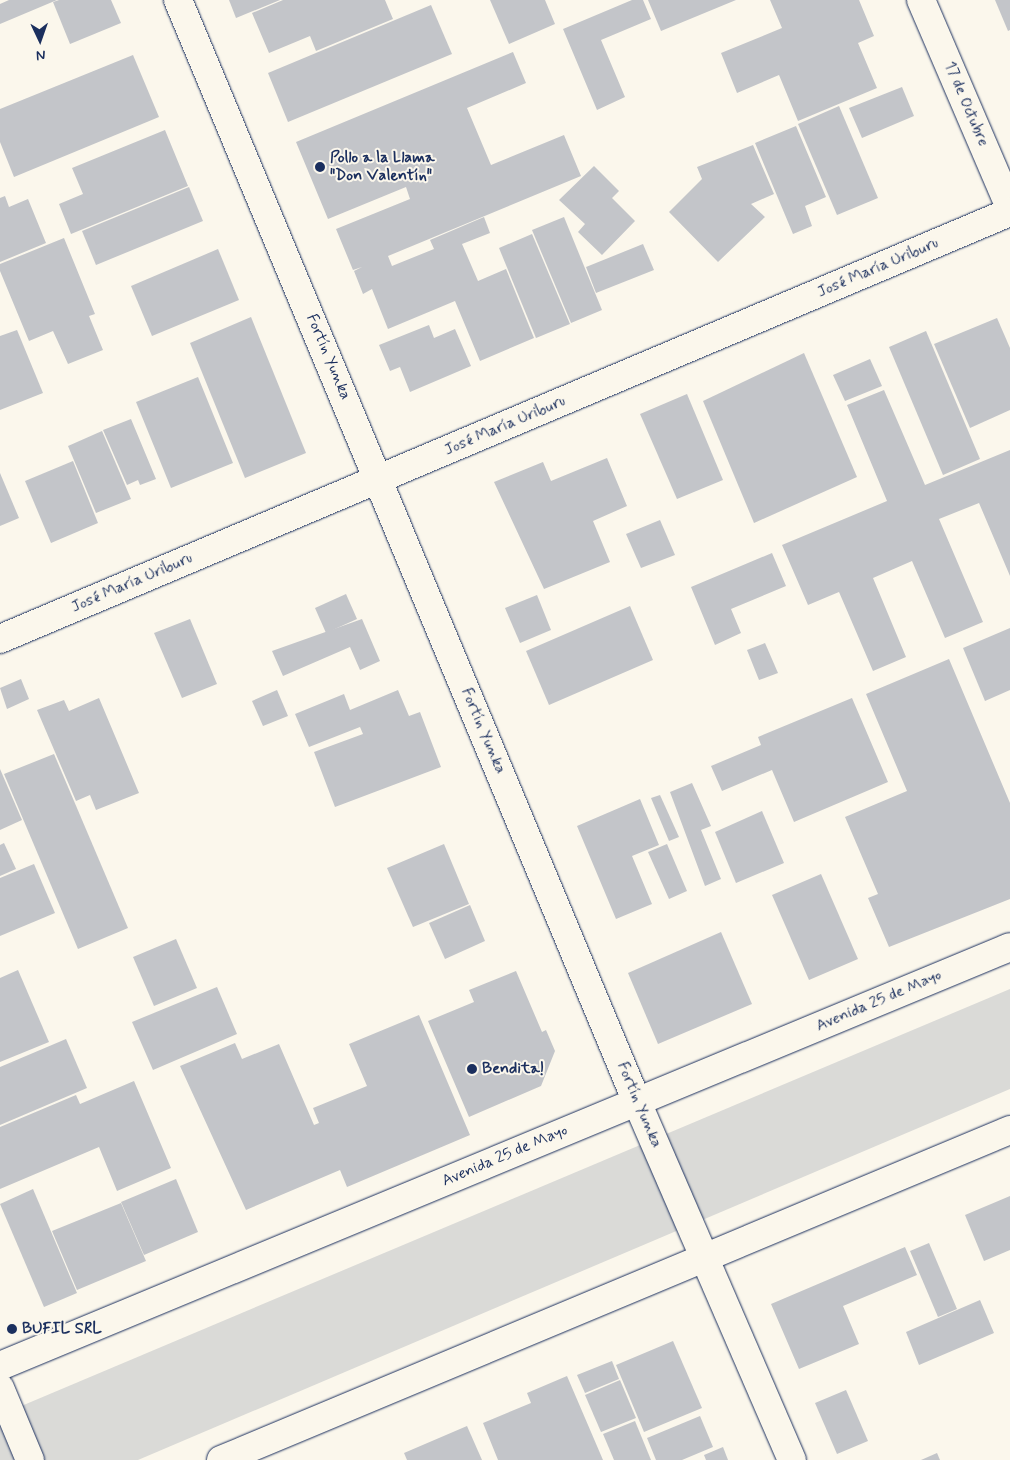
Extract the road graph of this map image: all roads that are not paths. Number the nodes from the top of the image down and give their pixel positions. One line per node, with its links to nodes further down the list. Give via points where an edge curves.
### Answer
1 (178, 0): 5 (street, Fortín Yunka)
2 (921, 0): 3 (street, 17 de Octubre)
3 (1010, 208)
4 (1010, 212): 5 (street, José María Uriburu)
5 (379, 480): 6 (street, José María Uriburu); 8 (street, Fortín Yunka)
6 (0, 639)
7 (1010, 947): 8 (street, Avenida 25 de Mayo)
8 (637, 1102): 10 (street, Fortín Yunka); 11 (street, Avenida 25 de Mayo)
9 (1010, 1130): 10 (street)
10 (706, 1257): 14 (street); 15 (street, Fortín Yunka)
11 (0, 1366)
12 (0, 1388): 13 (street)
13 (30, 1460)
14 (221, 1460)
15 (792, 1460)

